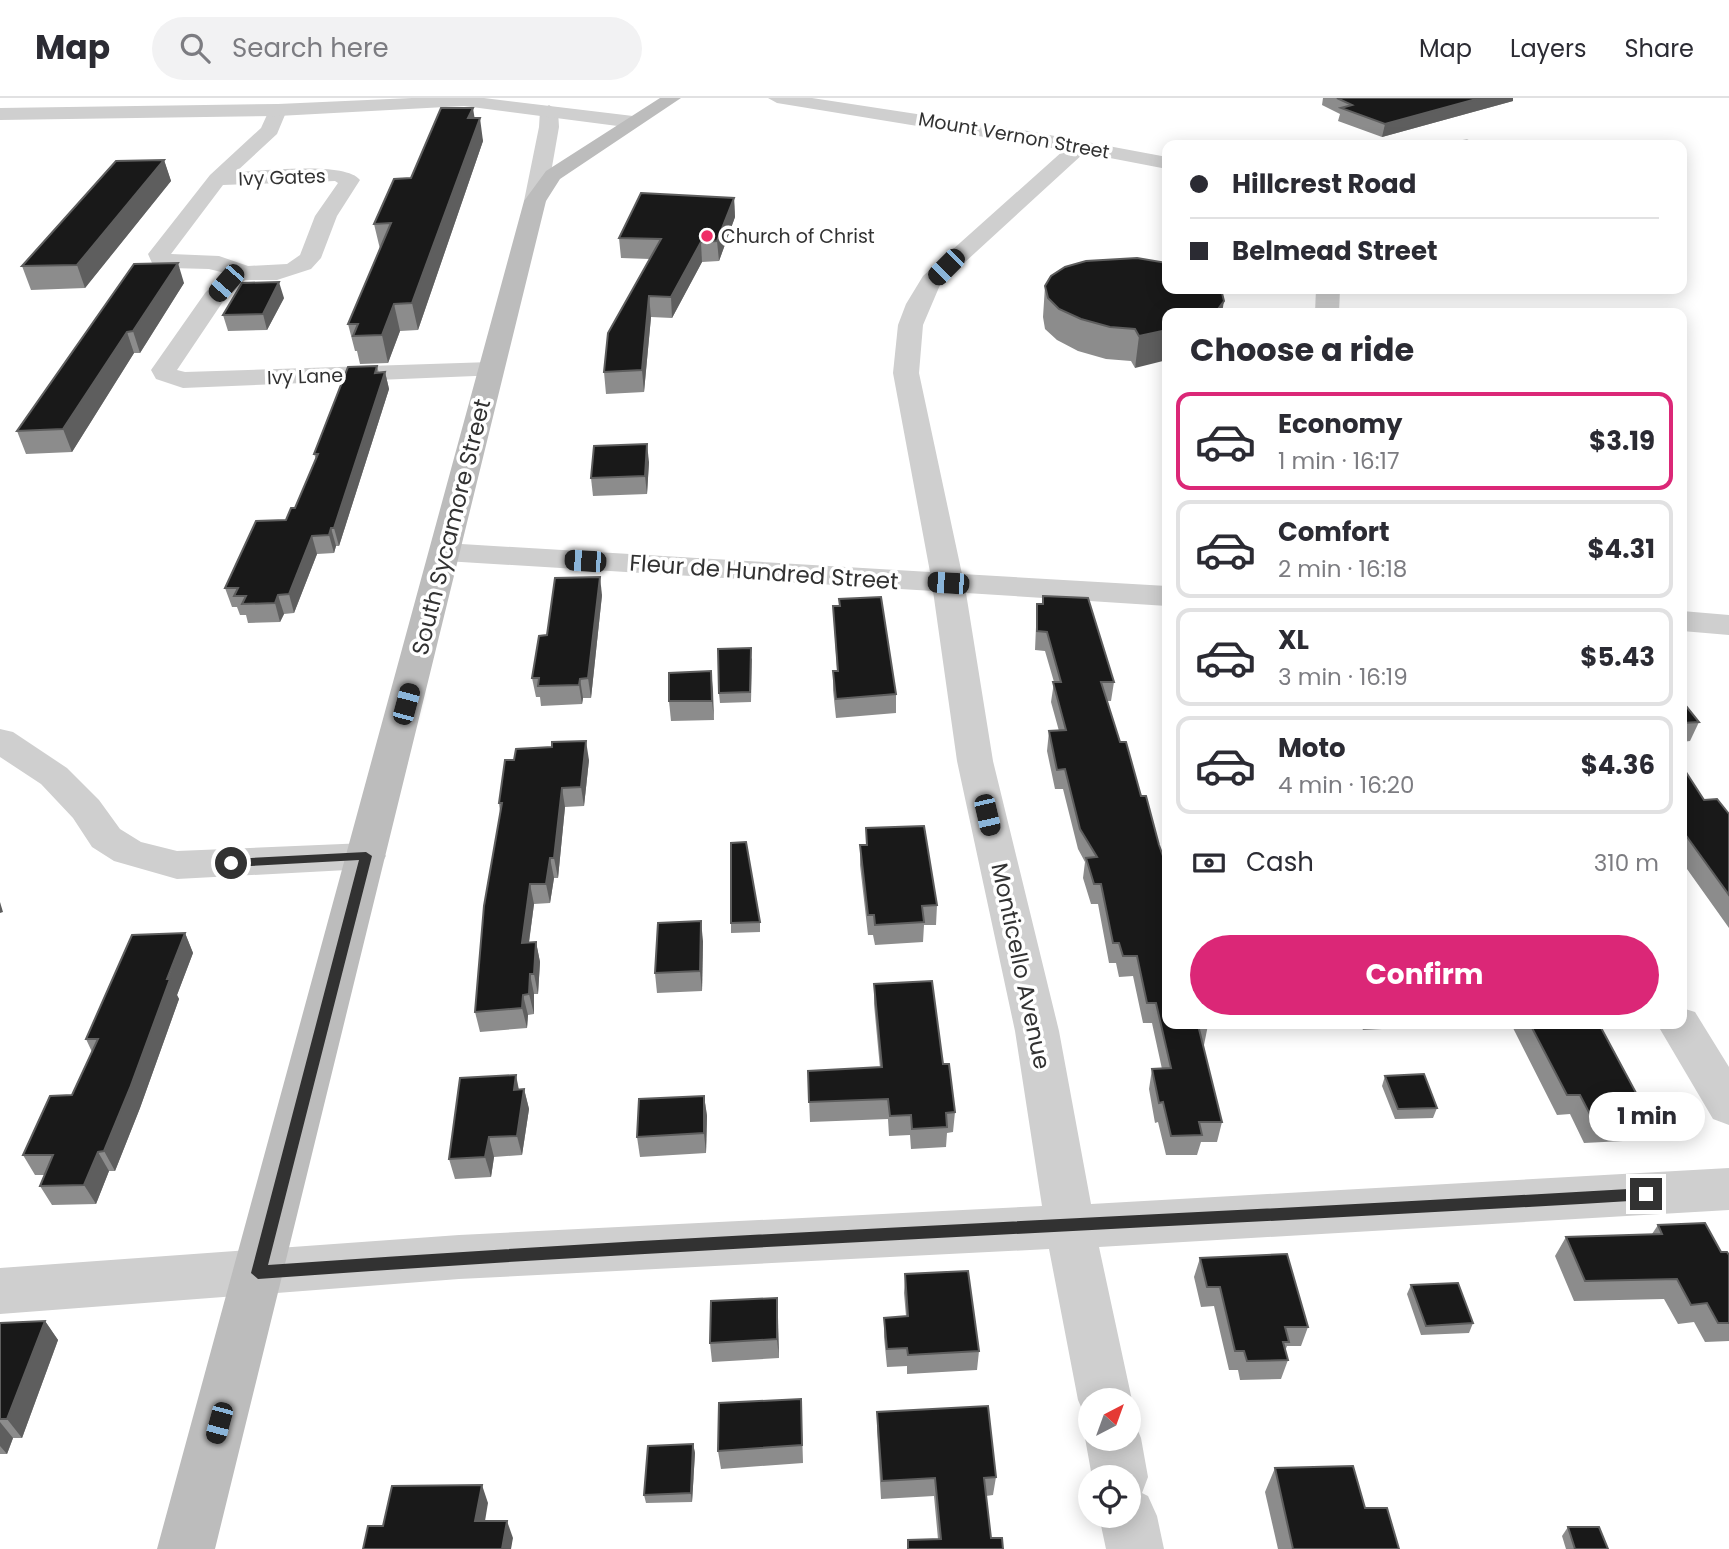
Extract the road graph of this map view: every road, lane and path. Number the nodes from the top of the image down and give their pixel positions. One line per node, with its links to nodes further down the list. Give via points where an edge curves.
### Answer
1 (672, 98): 6 (main road, South Sycamore Street)
2 (777, 98): 7 (street, Mount Vernon Street)
3 (278, 110): 4 (street, via 464,101); 5 (street); 9 (street, Ivy Gates, via 270,131)
4 (549, 111): 6 (street); 10 (street)
5 (0, 117)
6 (633, 122): 10 (main road, South Sycamore Street, via 553,175)
7 (1080, 146): 8 (street, Mount Vernon Street); 14 (street, Monticello Avenue, via 931,281 908,325 906,373)
8 (1162, 162)
9 (217, 179): 11 (street, Ivy Gates, via 159,254 173,262 228,263); 11 (street, Ivy Gates, via 337,175 350,180 326,216 305,263 268,274)
10 (535, 201): 12 (main road, South Sycamore Street)
11 (239, 272): 12 (street, Ivy Lane, via 214,298 165,374 202,380)
12 (491, 370): 13 (main road, South Sycamore Street)
13 (445, 552): 14 (street, Fleur de Hundred Street); 19 (main road, South Sycamore Street)
14 (948, 583): 15 (street, Fleur de Hundred Street); 23 (street, Monticello Avenue, via 975,761 1037,1031)
15 (1162, 596)
16 (1687, 621): 17 (street)
17 (1729, 625)
18 (0, 740): 19 (street, via 54,776 106,838 128,852 163,864)
19 (366, 856): 24 (main road, South Sycamore Street)
20 (1682, 1029): 21 (street)
21 (1729, 1107)
22 (1729, 1189): 23 (street)
23 (1070, 1226): 24 (street, via 473,1256); 26 (street, Monticello Avenue)
24 (258, 1273): 25 (street); 28 (main road, South Sycamore Street)
25 (0, 1291)
26 (1103, 1388)
27 (1131, 1528): 29 (street)
28 (186, 1549)
29 (1135, 1549)

